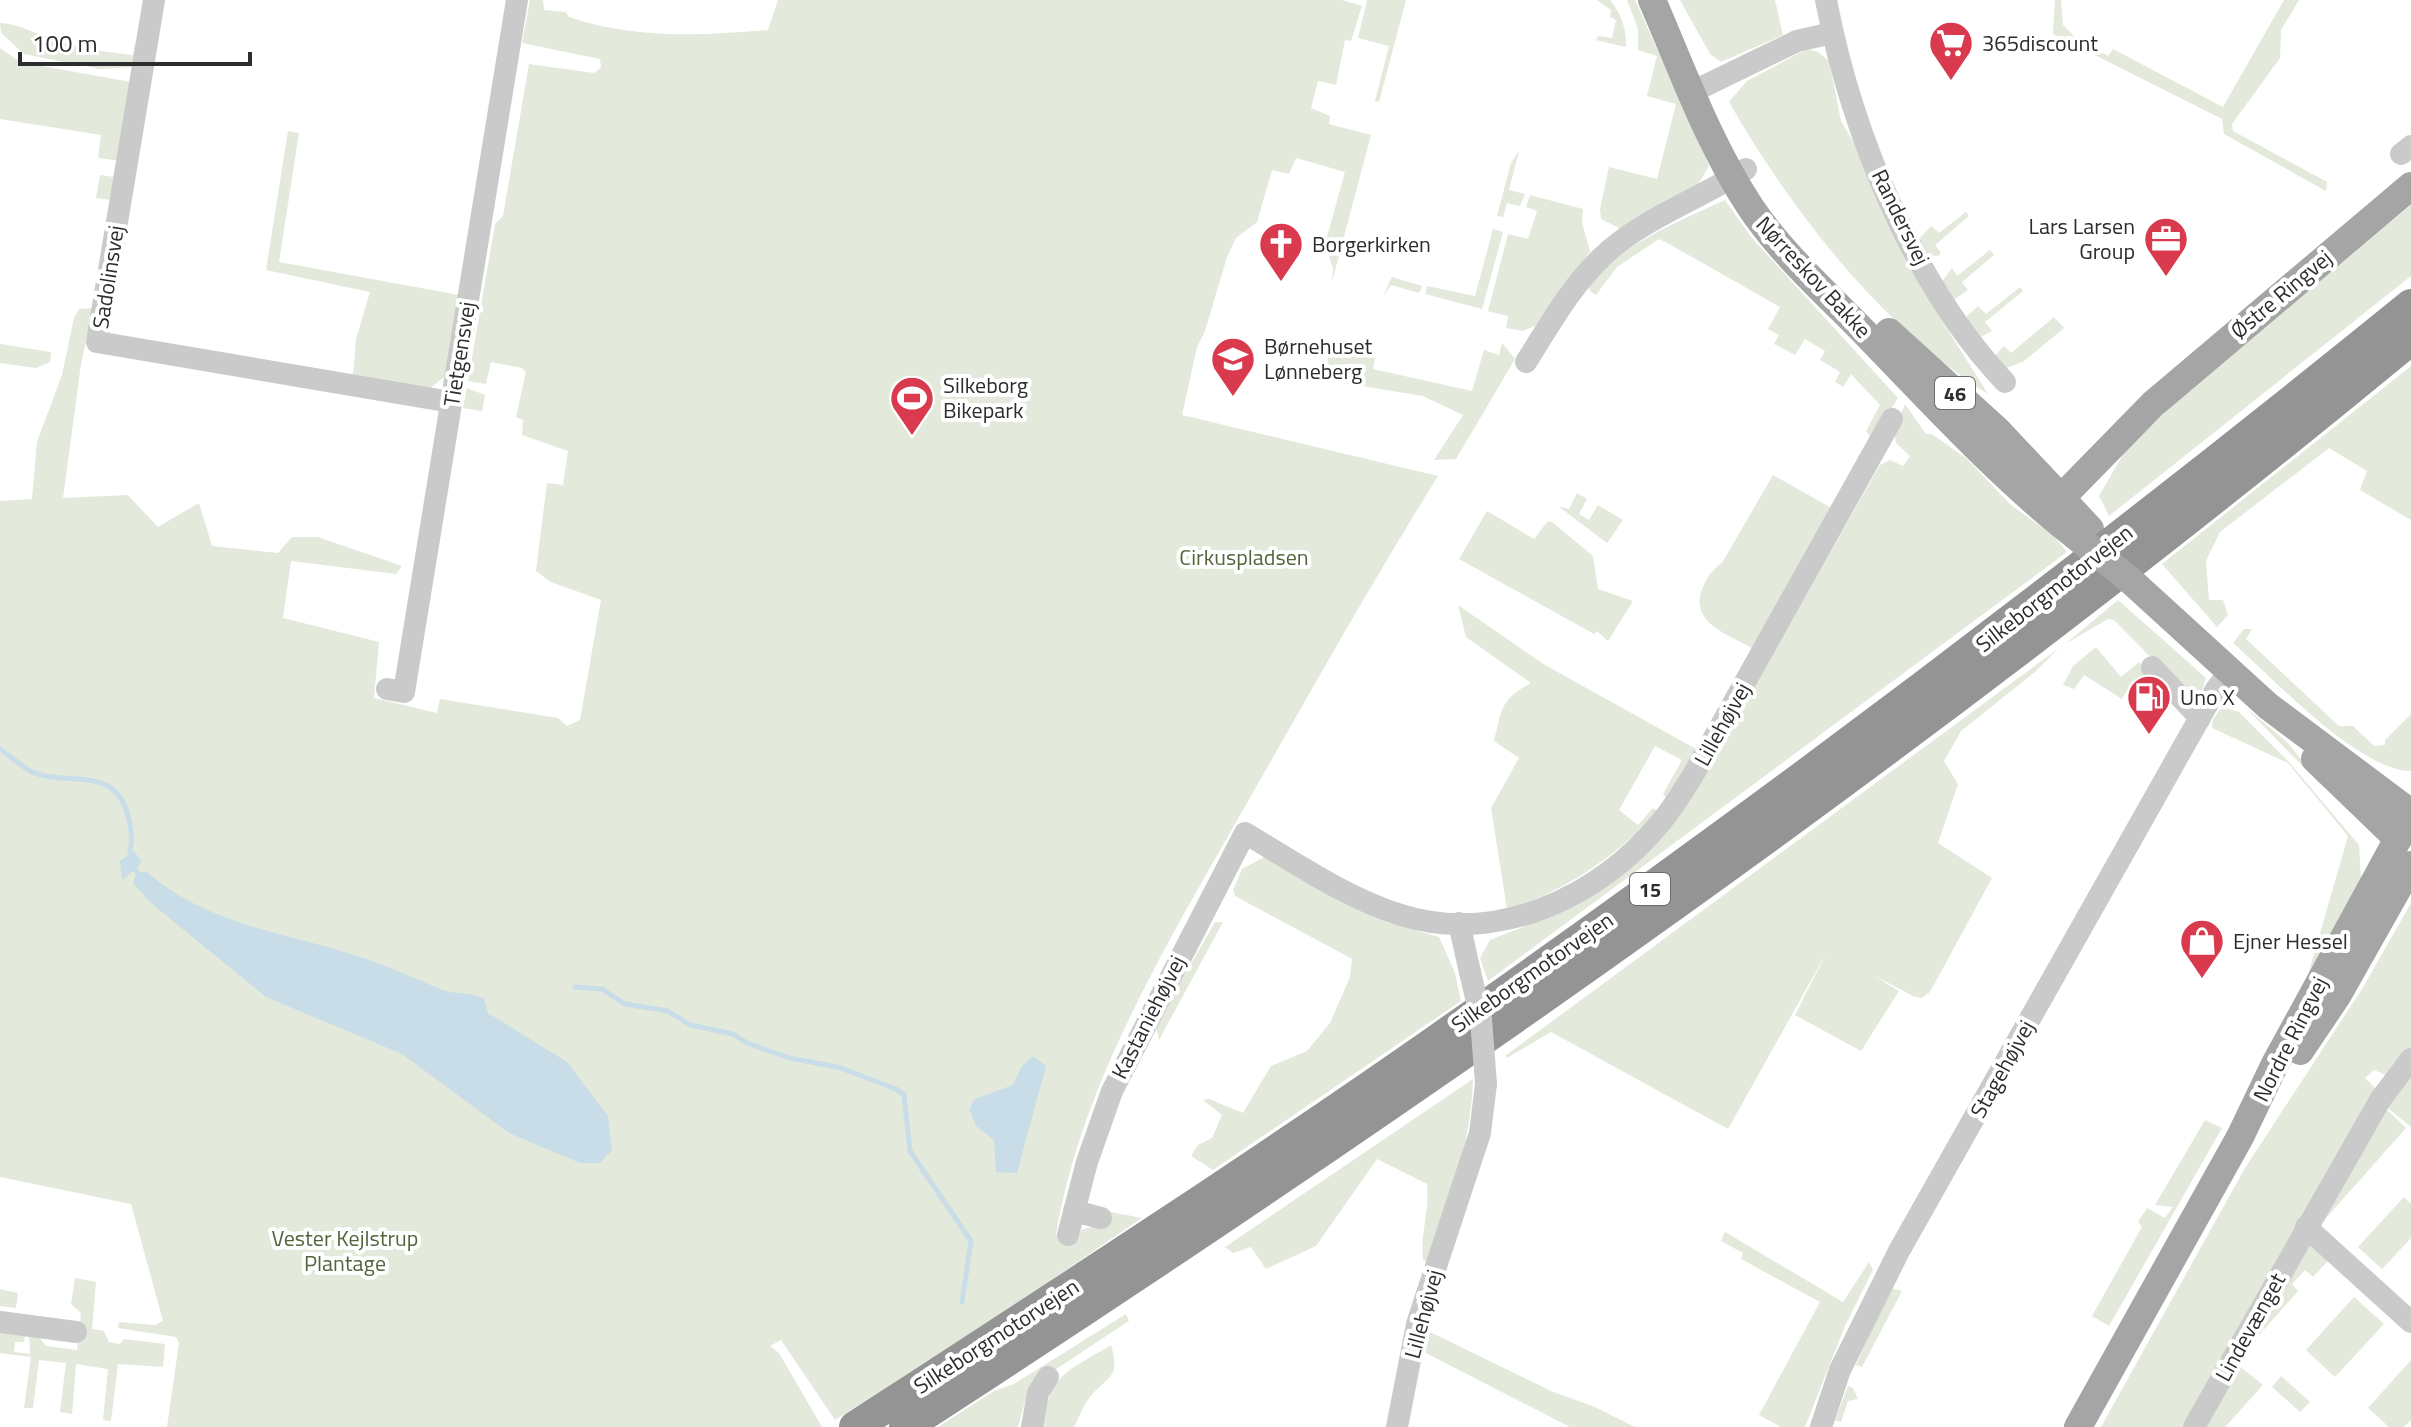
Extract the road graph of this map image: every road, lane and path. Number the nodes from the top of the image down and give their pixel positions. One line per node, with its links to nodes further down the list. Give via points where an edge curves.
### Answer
1 (154, 0): 14 (street, Sadolinsvej, via 97,342)
2 (517, 0): 14 (street, Tietgensvej)
3 (1652, 0): 7 (main road, Nørreskov Bakke / 46)
4 (1667, 0): 7 (main road, Nørreskov Bakke / 46)
5 (1826, 0): 6 (street, Randersvej)
6 (1832, 33): 7 (street, via 1797,41); 13 (street, Randersvej, via 1865,140 1897,214 1948,310)
7 (1700, 88): 8 (main road, Nørreskov Bakke / 46)
8 (1739, 173): 12 (street, via 1603,256 1574,288); 16 (main road, Nørreskov Bakke / 46, via 1846,292 1997,430); 16 (main road, Nørreskov Bakke / 46, via 1766,227 1843,310 1977,446)
9 (2411, 186): 16 (main road, Østre Ringvej)
10 (2411, 305): 34 (highway, Silkeborgmotorvejen / 15, via 1963,658 1690,860 1289,1141)
11 (2411, 339): 35 (highway, Silkeborgmotorvejen / 15, via 2057,619 1617,947 1291,1174)
12 (1526, 362)
13 (2005, 382)
14 (451, 402): 19 (street, Tietgensvej, via 404,692)
15 (1892, 419): 23 (street, Lillehøjvej, via 1692,777 1661,822 1585,889 1503,920)
16 (2050, 495): 18 (main road, Nørreskov Bakke / 46, bridge, via 2133,583)
17 (2152, 667): 20 (street)
18 (2230, 672): 20 (street, Stagehøjvej); 22 (main road, Nørreskov Bakke / 46)
19 (387, 689)
20 (2200, 718): 38 (street, Stagehøjvej, via 1899,1251 1852,1344)
21 (1245, 833): 23 (street, Lillehøjvej, via 1367,901 1401,915); 26 (street, Kastaniehøjvej, via 1112,1091)
22 (2408, 836): 25 (main road, Nordre Ringvej, via 2275,1064); 25 (main road, Nordre Ringvej, via 2337,996)
23 (1459, 923): 37 (street, Lillehøjvej, bridge, via 1481,1019 1486,1084 1480,1133 1417,1324)
24 (2411, 1059): 28 (street, Lindevænget, via 2380,1100)
25 (2240, 1137): 39 (main road, Nordre Ringvej)
26 (1074, 1211): 27 (street); 29 (street, Kastaniehøjvej)
27 (1101, 1218)
28 (2306, 1227): 31 (street); 40 (street, Lindevænget)
29 (1068, 1235)
30 (0, 1322): 32 (street)
31 (2411, 1322)
32 (76, 1332)
33 (1048, 1377): 36 (street, via 1038,1393)
34 (855, 1427)
35 (905, 1427)
36 (1032, 1427)
37 (1397, 1427)
38 (1821, 1427)
39 (2078, 1427)
40 (2194, 1427)

